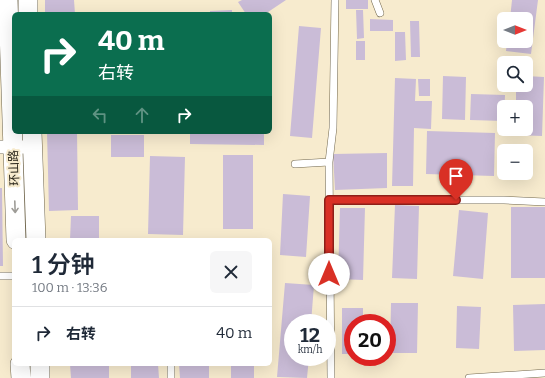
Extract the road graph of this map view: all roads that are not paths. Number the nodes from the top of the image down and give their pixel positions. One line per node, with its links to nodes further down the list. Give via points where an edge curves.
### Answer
1 (8, 0): 8 (main road, 环山路)
2 (28, 0): 5 (main road)
3 (335, 0): 9 (lane, via 333,128)
4 (375, 0): 6 (lane)
5 (28, 12)
6 (380, 13)
7 (33, 139): 8 (street); 14 (main road, 环山路)
8 (6, 147): 13 (main road, 环山路, one-way to 13)
9 (329, 162): 10 (lane); 11 (lane)
10 (295, 164)
11 (329, 200): 12 (lane); 24 (lane)
12 (545, 202)
13 (16, 238)
14 (36, 238)
15 (0, 276): 16 (lane)
16 (12, 276)
17 (20, 366): 21 (main road)
18 (40, 366): 22 (main road)
19 (171, 366): 23 (lane)
20 (545, 373): 25 (lane)
21 (21, 378)
22 (40, 378)
23 (171, 378)
24 (331, 378)
25 (469, 378)

